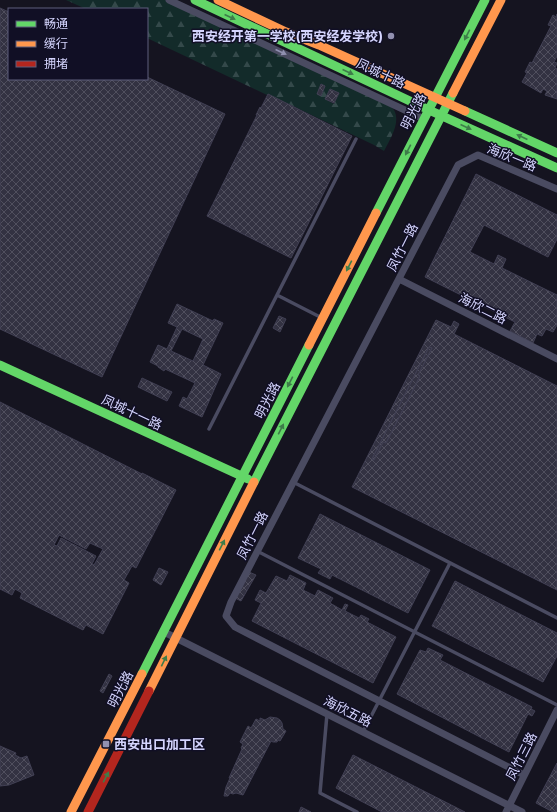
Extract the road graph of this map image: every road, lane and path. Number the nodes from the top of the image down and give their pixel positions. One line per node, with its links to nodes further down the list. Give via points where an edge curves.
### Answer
1 (170, 0): 10 (street, one-way to 10)
2 (195, 0): 8 (main road, 凤城十路, one-way to 8)
3 (218, 0): 6 (main road, 凤城十路)
4 (485, 0): 6 (main road, 明光路, one-way to 6)
5 (500, 0): 7 (main road, 明光路)
6 (435, 98): 7 (main road, 凤城十路); 8 (main road, 明光路)
7 (448, 103): 9 (main road, 明光路); 12 (main road, 凤城十路, one-way to 7)
8 (428, 110): 9 (main road, 凤城十路); 10 (main road, 明光路)
9 (441, 116): 14 (main road, 凤城十路, one-way to 14); 23 (main road, 明光路, one-way to 9)
10 (424, 119): 18 (main road, 明光路, one-way to 18)
11 (356, 139): 17 (lane)
12 (557, 153)
13 (458, 166): 15 (street, 海欣一路, via 478,155); 16 (street, 凤竹一路)
14 (557, 168)
15 (557, 189)
16 (399, 279): 19 (street, 海欣二路); 24 (street, 凤竹一路)
17 (277, 295): 18 (lane); 21 (lane)
18 (323, 318): 22 (main road, 明光路, one-way to 22)
19 (557, 359)
20 (0, 365): 22 (main road, 凤城十一路)
21 (209, 429)
22 (243, 477): 23 (main road, 凤城十一路); 28 (main road, 明光路)
23 (254, 482): 30 (main road, 明光路, one-way to 23)
24 (293, 482): 25 (street, 凤竹一路); 26 (lane)
25 (257, 551): 29 (lane); 31 (street, 凤竹一路, via 226,616 235,627)
26 (450, 563): 27 (lane); 29 (lane)
27 (557, 618)
28 (164, 632): 30 (street, 海欣五路); 38 (main road, 明光路)
29 (414, 633): 31 (lane); 32 (lane)
30 (175, 638): 34 (street, 海欣五路); 39 (main road, 明光路, one-way to 30)
31 (380, 701): 35 (lane); 36 (street, 凤竹一路)
32 (557, 705)
33 (557, 710): 36 (street, 凤竹三路)
34 (327, 714): 35 (street, 海欣五路); 40 (lane, via 320,793)
35 (363, 732): 37 (street, 海欣五路)
36 (524, 775): 37 (street, 凤竹三路)
37 (507, 809): 41 (street, 海欣五路)
38 (71, 812)
39 (88, 812)
40 (357, 812)
41 (522, 812)

